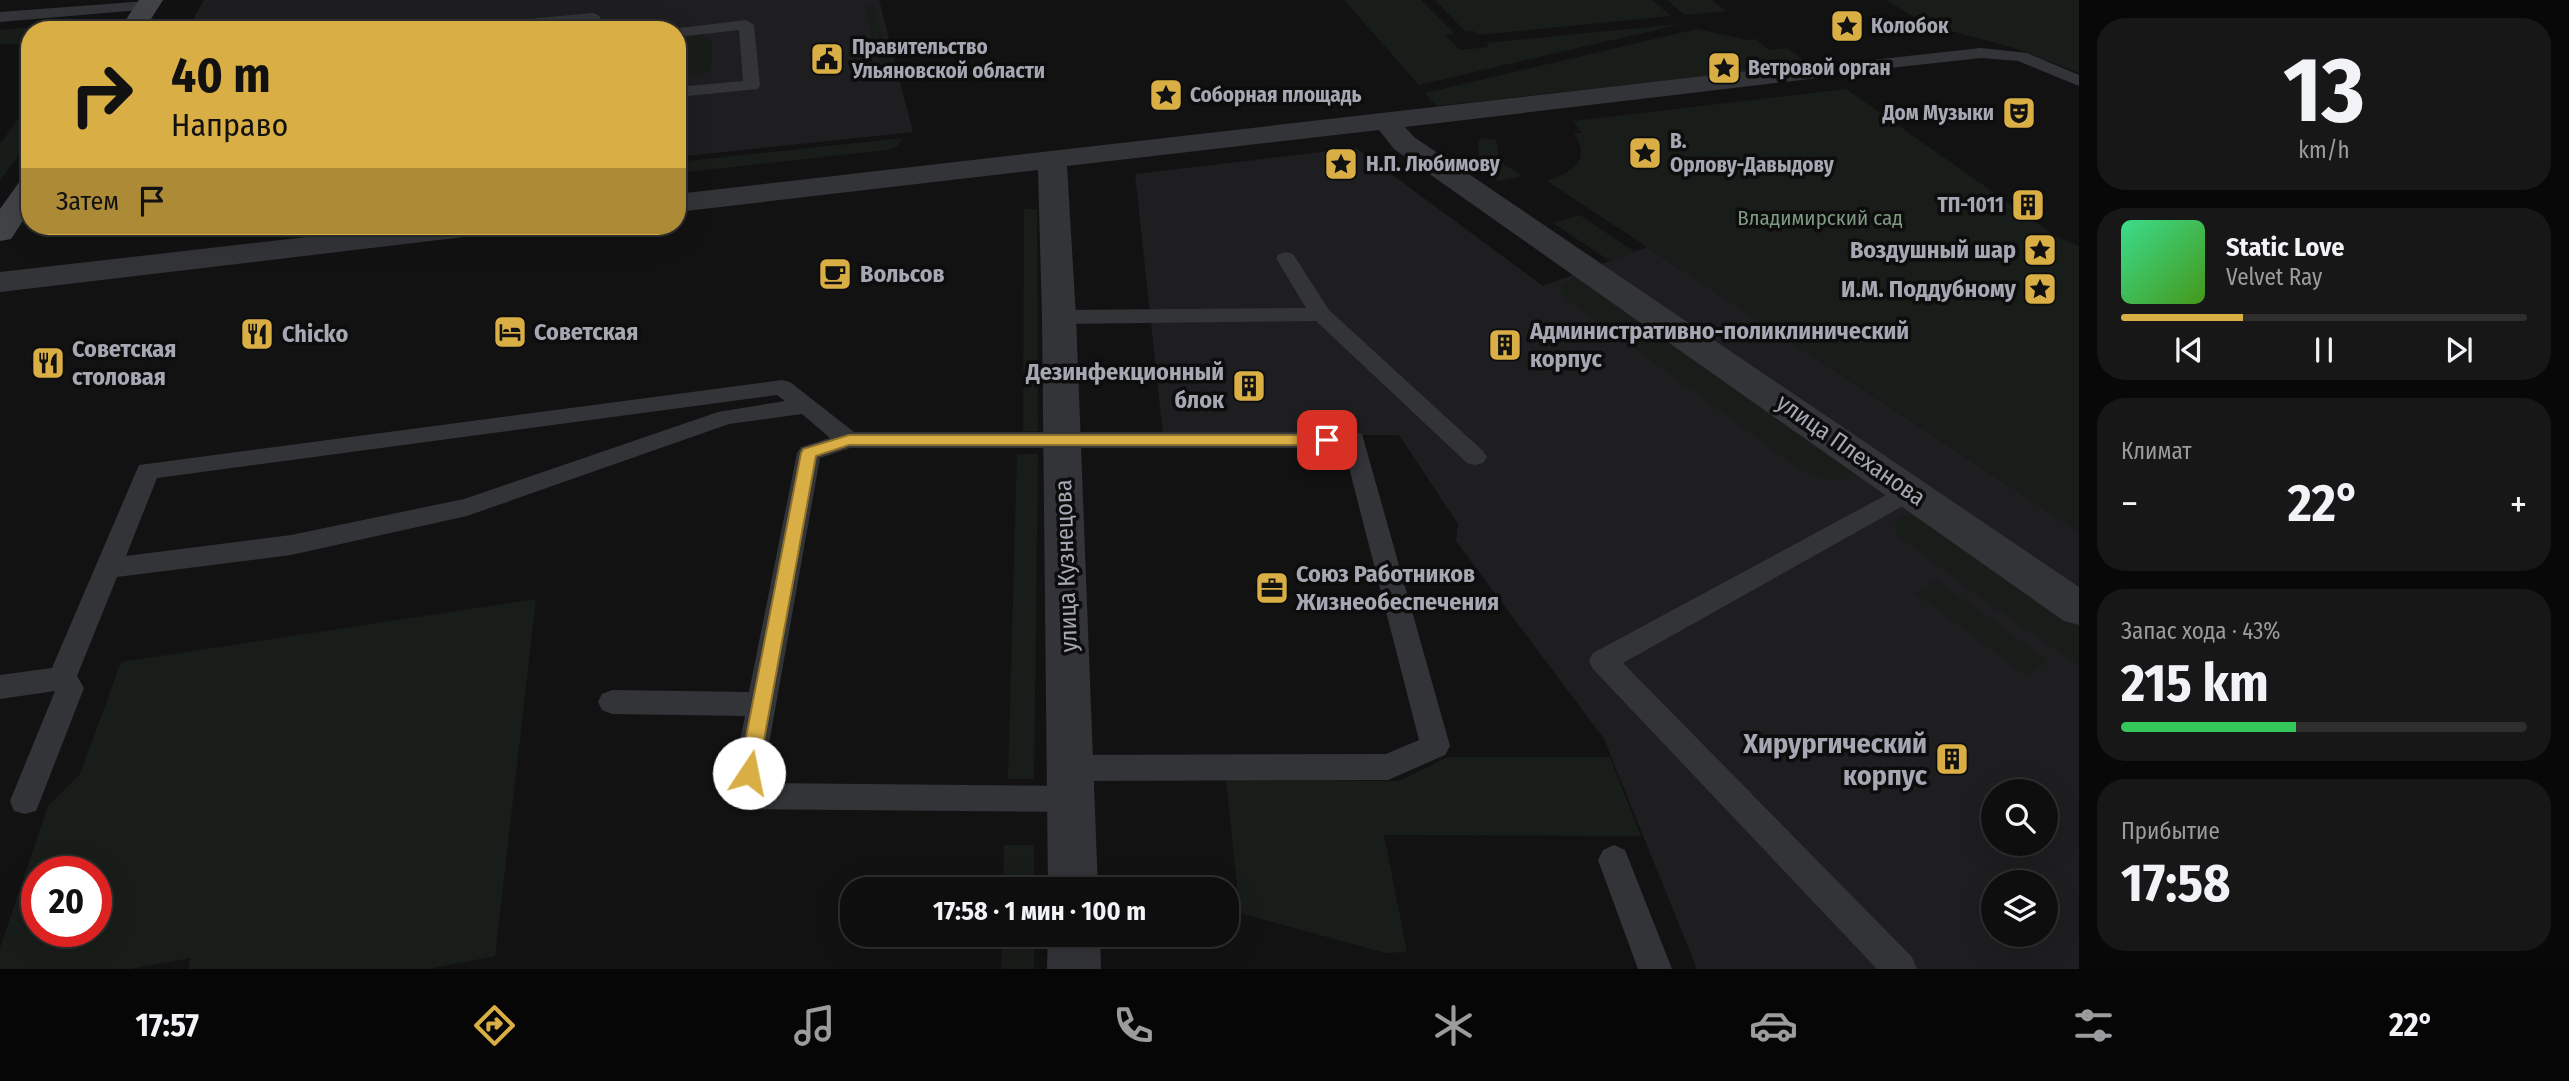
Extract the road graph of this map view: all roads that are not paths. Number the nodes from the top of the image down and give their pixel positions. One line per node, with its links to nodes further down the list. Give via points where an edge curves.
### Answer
1 (595, 0): 5 (lane)
2 (149, 3): 3 (lane); 4 (street)
3 (0, 17)
4 (137, 21)
5 (592, 21)
6 (686, 31): 9 (lane, via 746,25 752,85)
7 (1817, 71): 8 (lane, via 1981,53 2021,56); 10 (street)
8 (2079, 80)
9 (686, 92)
10 (1385, 120): 11 (street); 24 (street, улица Плеханова, via 1404,143)
11 (1052, 159): 13 (street); 19 (street, улица Кузнецова)
12 (21, 200): 14 (street)
13 (686, 202)
14 (0, 232)
15 (404, 235): 17 (street)
16 (1286, 258): 18 (lane)
17 (0, 282)
18 (1321, 314): 19 (lane); 23 (lane)
19 (1059, 317): 22 (street, улица Кузнецова)
20 (807, 406): 21 (lane); 25 (lane, via 726,417 467,507 292,545); 25 (lane, via 782,387 148,471)
21 (849, 440): 22 (lane); 30 (lane, via 809,453)
22 (1062, 442): 31 (street, улица Кузнецова); 31 (lane, via 1354,440 1435,746 1388,767)
23 (1475, 457)
24 (1910, 491): 26 (street, улица Плеханова); 38 (lane, via 1603,661)
25 (108, 568): 27 (lane)
26 (2079, 609)
27 (62, 678): 28 (lane); 32 (lane, via 70,688)
28 (0, 687)
29 (612, 702): 30 (lane)
30 (762, 704): 31 (lane, via 744,796)
31 (1071, 783): 34 (street, улица Кузнецова)
32 (25, 801)
33 (1614, 860): 37 (lane)
34 (1073, 877)
35 (1074, 947): 36 (street)
36 (1074, 969)
37 (1655, 969)
38 (1900, 969)

